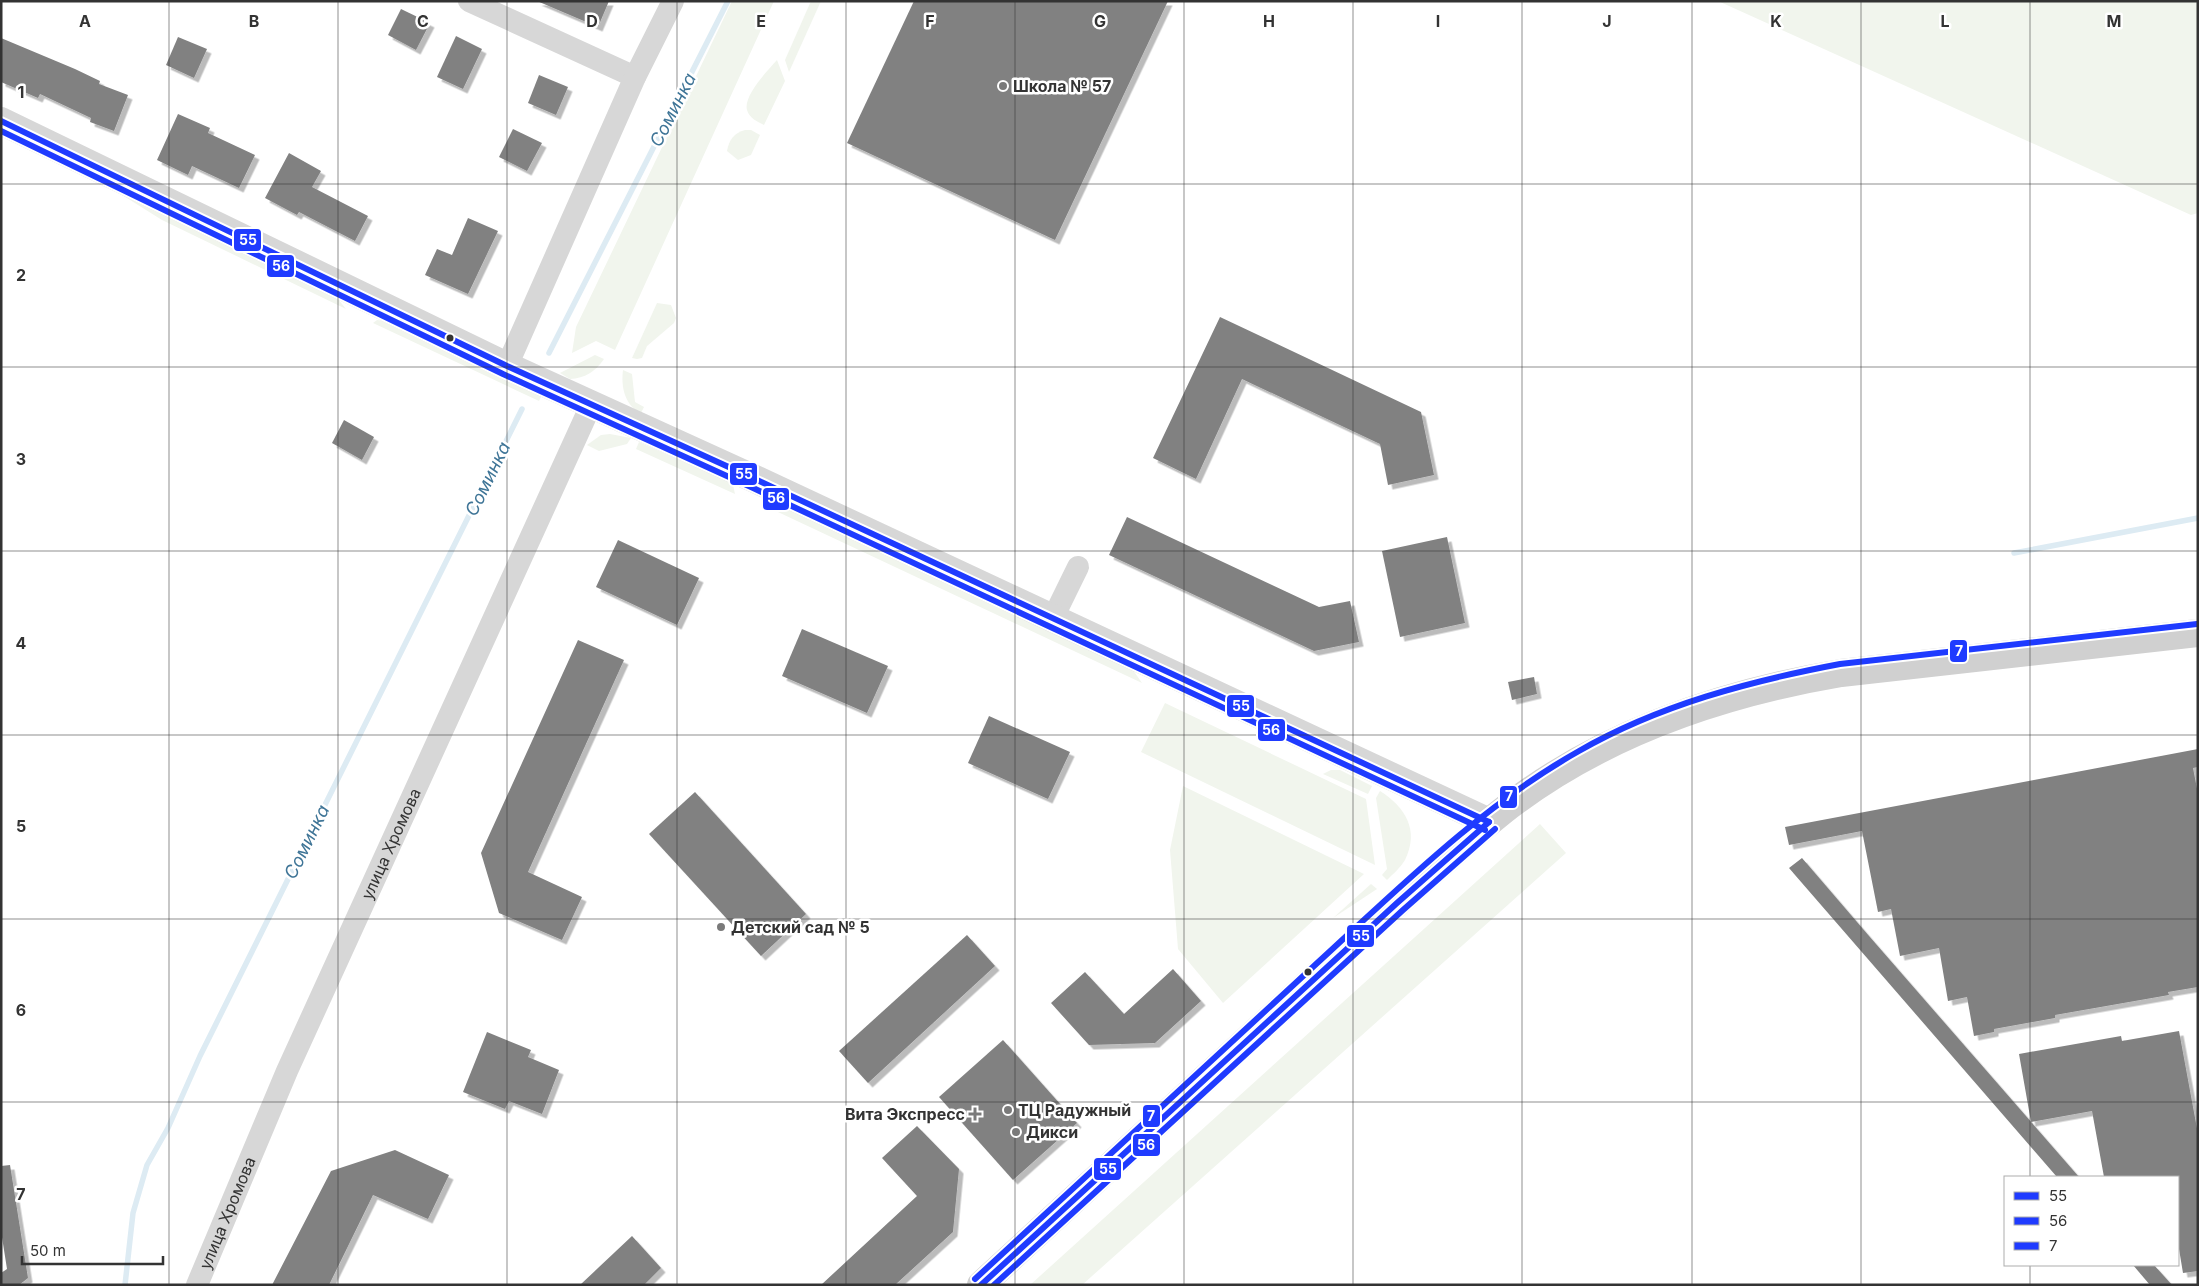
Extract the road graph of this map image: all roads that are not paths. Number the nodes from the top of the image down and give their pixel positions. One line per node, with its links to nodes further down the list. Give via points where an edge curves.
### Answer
1 (469, 1): 3 (street)
2 (673, 1): 3 (street)
3 (635, 77): 5 (street)
4 (1, 121): 5 (street)
5 (507, 366): 6 (street)
6 (590, 404): 8 (street); 11 (street, улица Хромова, via 287,1071)
7 (1078, 566): 8 (street)
8 (1053, 618): 10 (street)
9 (2198, 633): 10 (main road, via 1841,673 1756,690 1673,717 1620,740 1545,782)
10 (1489, 822): 12 (main road)
11 (198, 1285)
12 (981, 1285)

